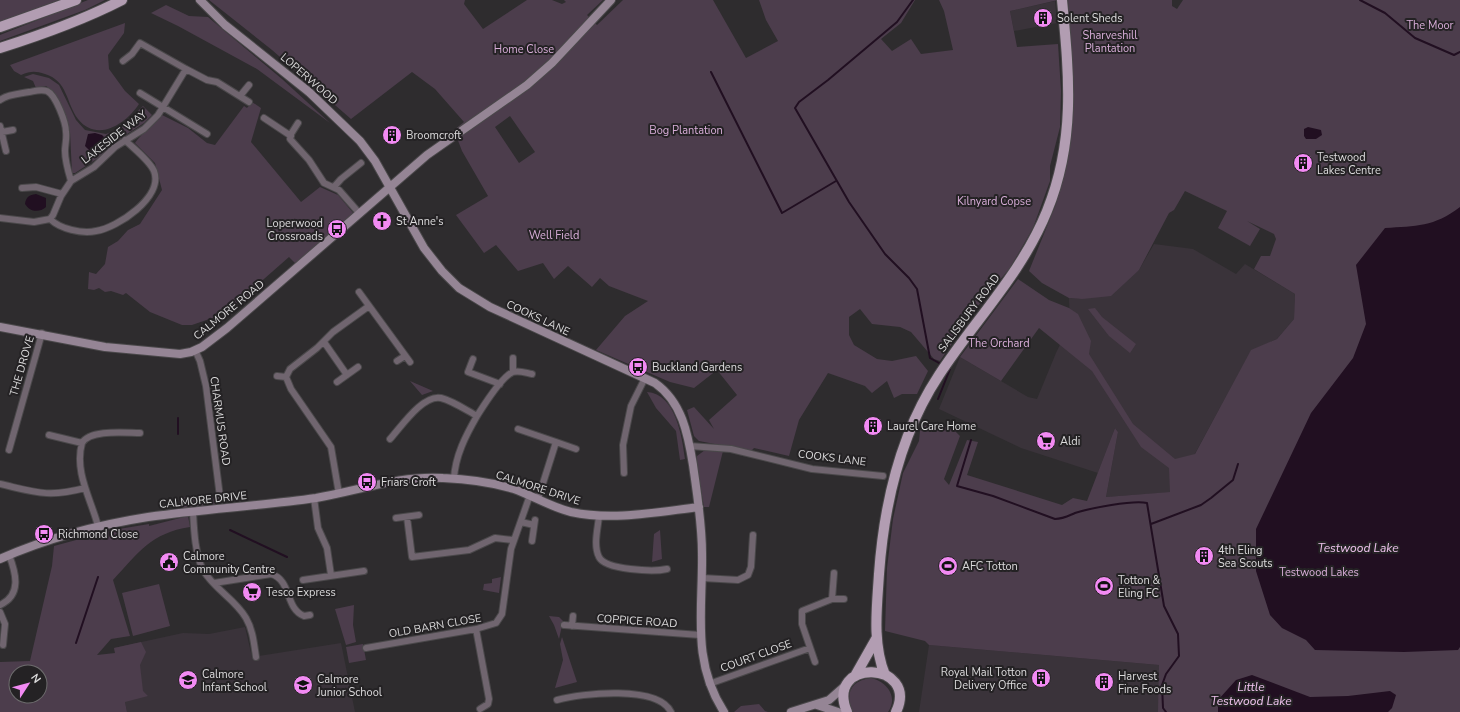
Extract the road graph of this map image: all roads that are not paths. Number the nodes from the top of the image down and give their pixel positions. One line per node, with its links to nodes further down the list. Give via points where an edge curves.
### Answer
1 (76, 0): 6 (main road)
2 (122, 0): 7 (main road, via 27,40)
3 (200, 0): 26 (street, LOPERWOOD, via 225,25 296,81 346,127 370,153)
4 (611, 0): 26 (street, CALMORE ROAD, via 552,63 527,85 431,152)
5 (1062, 0): 103 (main road, SALISBURY ROAD, via 1069,104 1063,157 1054,191 1041,227 1023,258 939,376 920,408 908,436 892,484 882,537)
6 (0, 27)
7 (0, 48)
8 (123, 61): 9 (street, via 140,43)
9 (186, 69): 12 (street, via 206,80 217,82); 15 (street, LAKESIDE WAY)
10 (249, 85): 12 (street)
11 (140, 93): 15 (street)
12 (240, 96): 14 (street)
13 (0, 100): 25 (street, via 42,90 54,97 67,133 65,150)
14 (249, 102)
15 (163, 108): 20 (street); 22 (street, LAKESIDE WAY, via 144,129)
16 (264, 118): 21 (street)
17 (298, 123): 21 (street)
18 (1, 129): 19 (street); 23 (street)
19 (13, 130)
20 (207, 134)
21 (291, 136): 28 (street, via 292,141 323,181)
22 (125, 140): 25 (street, LAKESIDE WAY, via 94,167); 32 (street, via 154,172 155,181 150,196 116,223 96,231 81,232 57,224)
23 (6, 151)
24 (361, 163): 28 (street, via 341,178)
25 (71, 181): 29 (street, LAKESIDE WAY)
26 (390, 187): 30 (street, CALMORE ROAD); 50 (street, COOKS LANE, via 430,257 451,281 471,297 507,316)
27 (22, 188): 29 (street, via 36,187)
28 (334, 188): 30 (street, via 339,190)
29 (62, 194): 32 (street, LAKESIDE WAY)
30 (360, 214): 38 (street, CALMORE ROAD, via 227,328)
31 (0, 218): 32 (street, via 36,222)
32 (50, 218)
33 (359, 292): 34 (street)
34 (369, 306): 37 (street, via 333,332); 39 (street)
35 (0, 327): 36 (street, CALMORE ROAD)
36 (42, 333): 38 (street, CALMORE ROAD, via 117,348 180,354); 62 (street, THE DROVE)
37 (324, 342): 47 (street); 49 (street, via 290,369)
38 (195, 350): 70 (street, CHARMUS ROAD, via 206,386)
39 (405, 356): 42 (street); 43 (street)
40 (513, 358): 45 (street)
41 (473, 359): 52 (street, via 468,372)
42 (397, 361)
43 (410, 362)
44 (358, 367): 47 (street)
45 (513, 372): 46 (street); 52 (street)
46 (532, 374)
47 (347, 375): 51 (street)
48 (277, 376): 49 (street)
49 (286, 376): 68 (street, via 291,389 331,447)
50 (645, 378): 60 (street, COOKS LANE, via 663,388 675,403); 63 (street, via 631,406 624,445)
51 (337, 382)
52 (500, 384): 53 (street)
53 (477, 416): 57 (street, via 446,400 429,399); 65 (street, via 458,457)
54 (518, 429): 58 (street)
55 (140, 433): 59 (street, via 98,434 86,438)
56 (48, 435): 59 (street)
57 (390, 440)
58 (556, 442): 61 (street); 72 (street)
59 (82, 443): 67 (street, via 81,463)
60 (690, 446): 64 (street, COOKS LANE, via 731,449 812,469); 73 (street, COOKS LANE)
61 (576, 449)
62 (9, 450)
63 (624, 472)
64 (880, 473)
65 (454, 479): 68 (street, CALMORE DRIVE, via 405,479); 69 (street, CALMORE DRIVE, via 499,485)
66 (0, 484): 67 (street, via 49,494)
67 (85, 488): 80 (street)
68 (339, 494): 71 (street, CALMORE DRIVE)
69 (530, 495): 72 (street, CALMORE DRIVE); 79 (street, OLD BARN CLOSE)
70 (220, 497)
71 (314, 498): 74 (street, CALMORE DRIVE); 89 (street, via 318,528 327,548)
72 (538, 499): 76 (street, CALMORE DRIVE, via 559,508)
73 (699, 507): 76 (street, CALMORE DRIVE, via 626,516); 90 (street)
74 (193, 512): 80 (street, CALMORE DRIVE); 92 (street, via 200,560 206,574)
75 (419, 515): 77 (street)
76 (599, 516): 86 (street, via 596,548 603,562 611,566)
77 (407, 517): 78 (street); 82 (street, via 412,557 469,550 494,538)
78 (396, 518)
79 (521, 522): 82 (street, OLD BARN CLOSE); 83 (street, via 535,523)
80 (98, 526): 84 (street, CALMORE DRIVE)
81 (752, 534): 90 (street, via 751,567 748,575 738,580)
82 (514, 540): 101 (street, OLD BARN CLOSE, via 501,618 493,625)
83 (532, 541)
84 (9, 555): 85 (street, CALMORE DRIVE); 95 (street, via 16,582 13,594)
85 (0, 559)
86 (667, 569)
87 (364, 571): 89 (street)
88 (834, 574): 93 (street)
89 (331, 575): 91 (street)
90 (702, 578): 102 (street)
91 (303, 580)
92 (214, 583): 97 (street, via 274,575 286,586 296,611 304,616); 107 (street, via 246,617 252,632)
93 (832, 599): 94 (street, COURT CLOSE); 106 (street, COURT CLOSE, via 802,611 802,624)
94 (844, 600)
95 (0, 605)
96 (0, 612): 104 (street, via 5,624)
97 (310, 615)
98 (573, 616): 100 (street)
99 (564, 625): 100 (street, COPPICE ROAD)
100 (572, 626): 102 (street, COPPICE ROAD)
101 (476, 629): 105 (street, OLD BARN CLOSE); 114 (street, via 489,699 488,704)
102 (700, 635): 111 (street, via 703,664)
103 (876, 639): 109 (main road, SALISBURY ROAD); 110 (main road, SALISBURY ROAD)
104 (3, 645)
105 (366, 648)
106 (810, 648): 108 (street, COURT CLOSE); 111 (street, COURT CLOSE)
107 (256, 656)
108 (815, 662)
109 (885, 675): 110 (main road, via 867,671); 120 (main road, via 898,690)
110 (852, 680): 113 (street, via 829,700); 119 (main road, SALISBURY ROAD, via 844,700)
111 (709, 684): 116 (street)
112 (557, 700): 115 (street, via 574,695 593,694 648,696 663,701)
113 (814, 705): 117 (street); 118 (street)
114 (480, 709)
115 (671, 712)
116 (724, 712)
117 (791, 712)
118 (838, 712)
119 (847, 712)
120 (896, 712)

